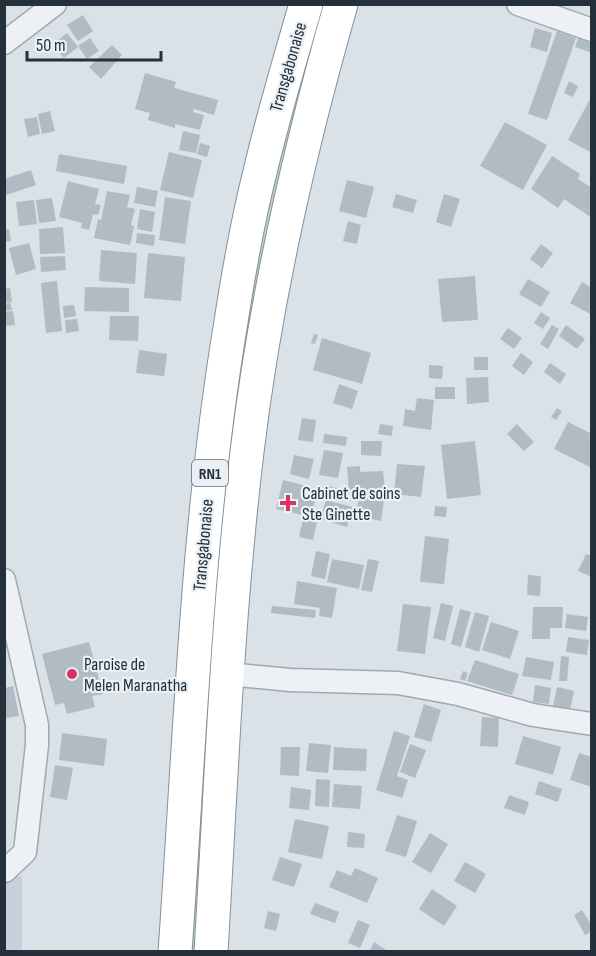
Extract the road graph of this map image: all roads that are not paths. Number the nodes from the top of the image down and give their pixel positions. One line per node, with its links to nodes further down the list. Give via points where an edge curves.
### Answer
1 (55, 4): 6 (street)
2 (306, 4): 11 (highway, Transgabonaise / RN1, via 257,183 220,393 198,604)
3 (341, 4): 8 (highway, Transgabonaise / RN1, via 304,144 263,340 247,453)
4 (518, 4): 5 (street)
5 (591, 30)
6 (4, 43)
7 (4, 580): 10 (street, via 37,725 38,745 26,852)
8 (228, 674): 9 (street, via 398,683 458,694 534,715); 12 (highway, Transgabonaise / RN1)
9 (591, 724)
10 (5, 871)
11 (175, 951)
12 (211, 951)

